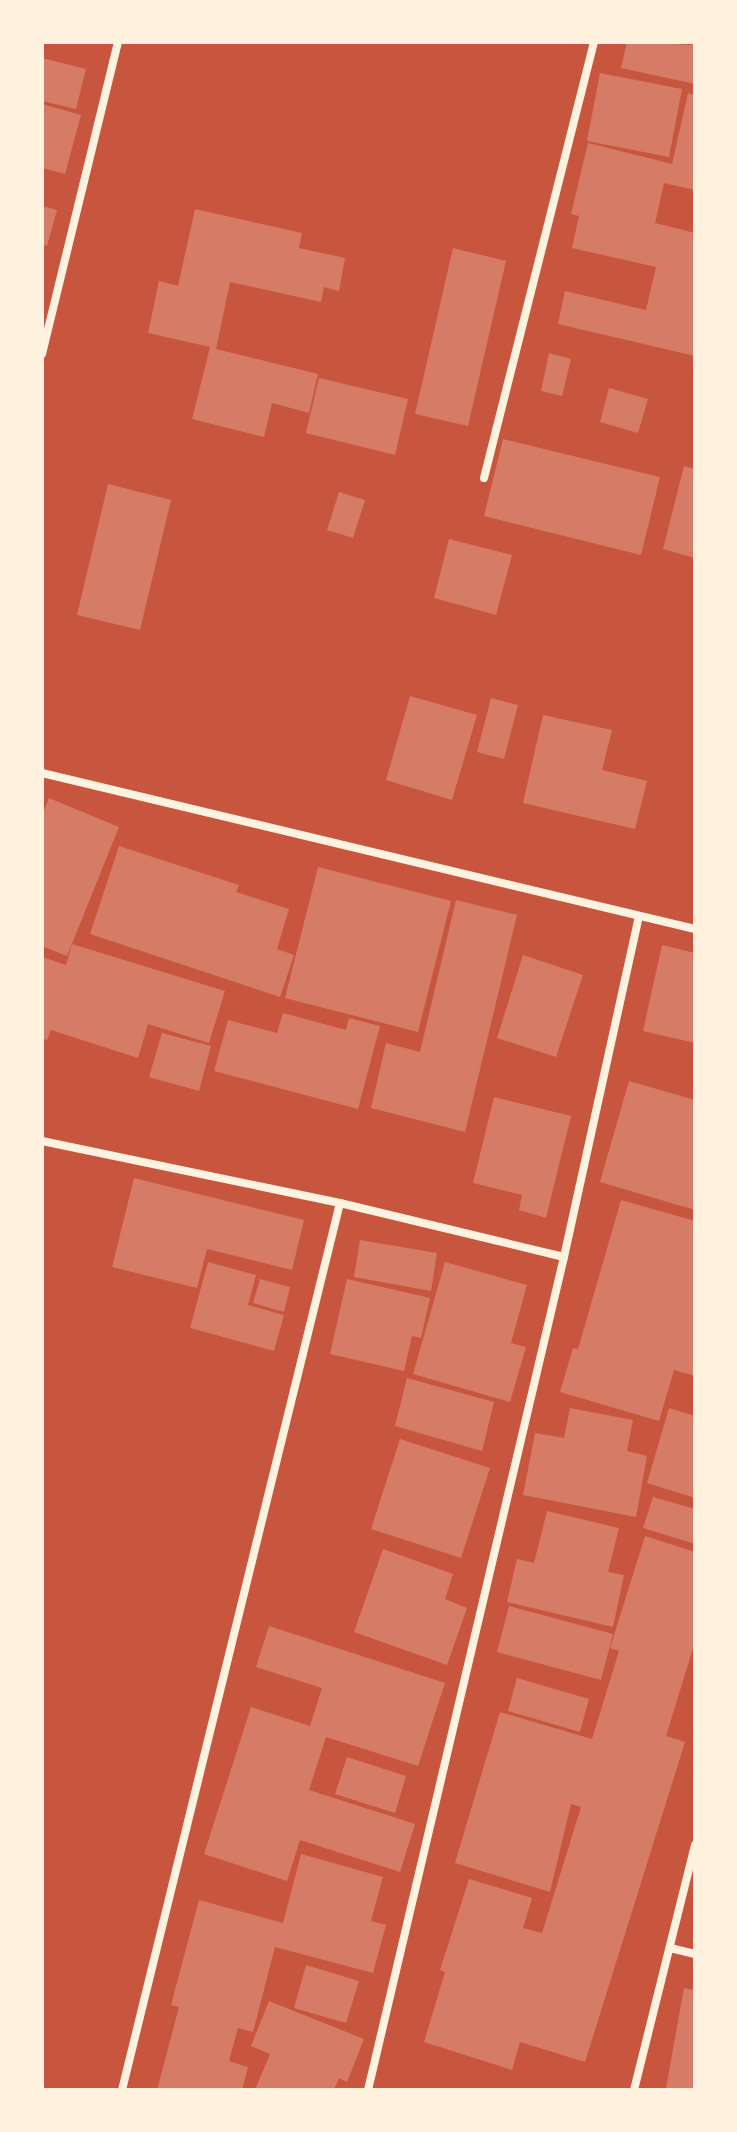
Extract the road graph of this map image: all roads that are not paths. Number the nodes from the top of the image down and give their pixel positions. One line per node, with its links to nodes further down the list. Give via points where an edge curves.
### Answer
1 (118, 42): 3 (street)
2 (594, 42): 4 (street)
3 (42, 354)
4 (484, 478)
5 (42, 773): 6 (street)
6 (639, 916): 7 (street); 10 (street)
7 (695, 929)
8 (42, 1141): 9 (street)
9 (340, 1203): 10 (street); 15 (street)
10 (564, 1257): 14 (street)
11 (695, 1845): 12 (street)
12 (670, 1948): 13 (street); 17 (street)
13 (695, 1954)
14 (369, 2088): 16 (street)
15 (122, 2090)
16 (382, 2090)
17 (634, 2090)

